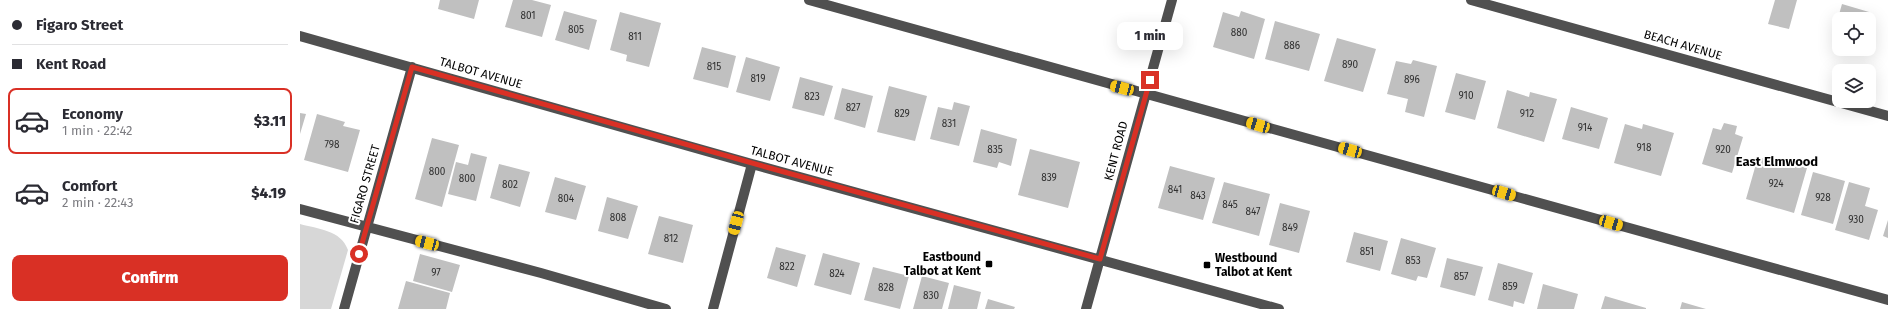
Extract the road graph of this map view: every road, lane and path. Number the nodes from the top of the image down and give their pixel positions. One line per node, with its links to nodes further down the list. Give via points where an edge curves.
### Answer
1 (809, 0): 6 (street)
2 (1172, 0): 6 (street, KENT ROAD)
3 (1471, 0): 7 (street, BEACH AVENUE)
4 (300, 36): 5 (street, TALBOT AVENUE)
5 (412, 67): 8 (street, TALBOT AVENUE); 10 (street, FIGARO STREET)
6 (1146, 94): 11 (street, KENT ROAD); 12 (street)
7 (1888, 116)
8 (752, 164): 11 (street, TALBOT AVENUE); 15 (street)
9 (300, 209): 10 (street)
10 (366, 227): 13 (street, FIGARO STREET); 14 (street)
11 (1100, 259): 16 (street, KENT ROAD); 17 (street, TALBOT AVENUE)
12 (1888, 300)
13 (344, 309)
14 (666, 309)
15 (712, 309)
16 (1086, 309)
17 (1278, 309)

